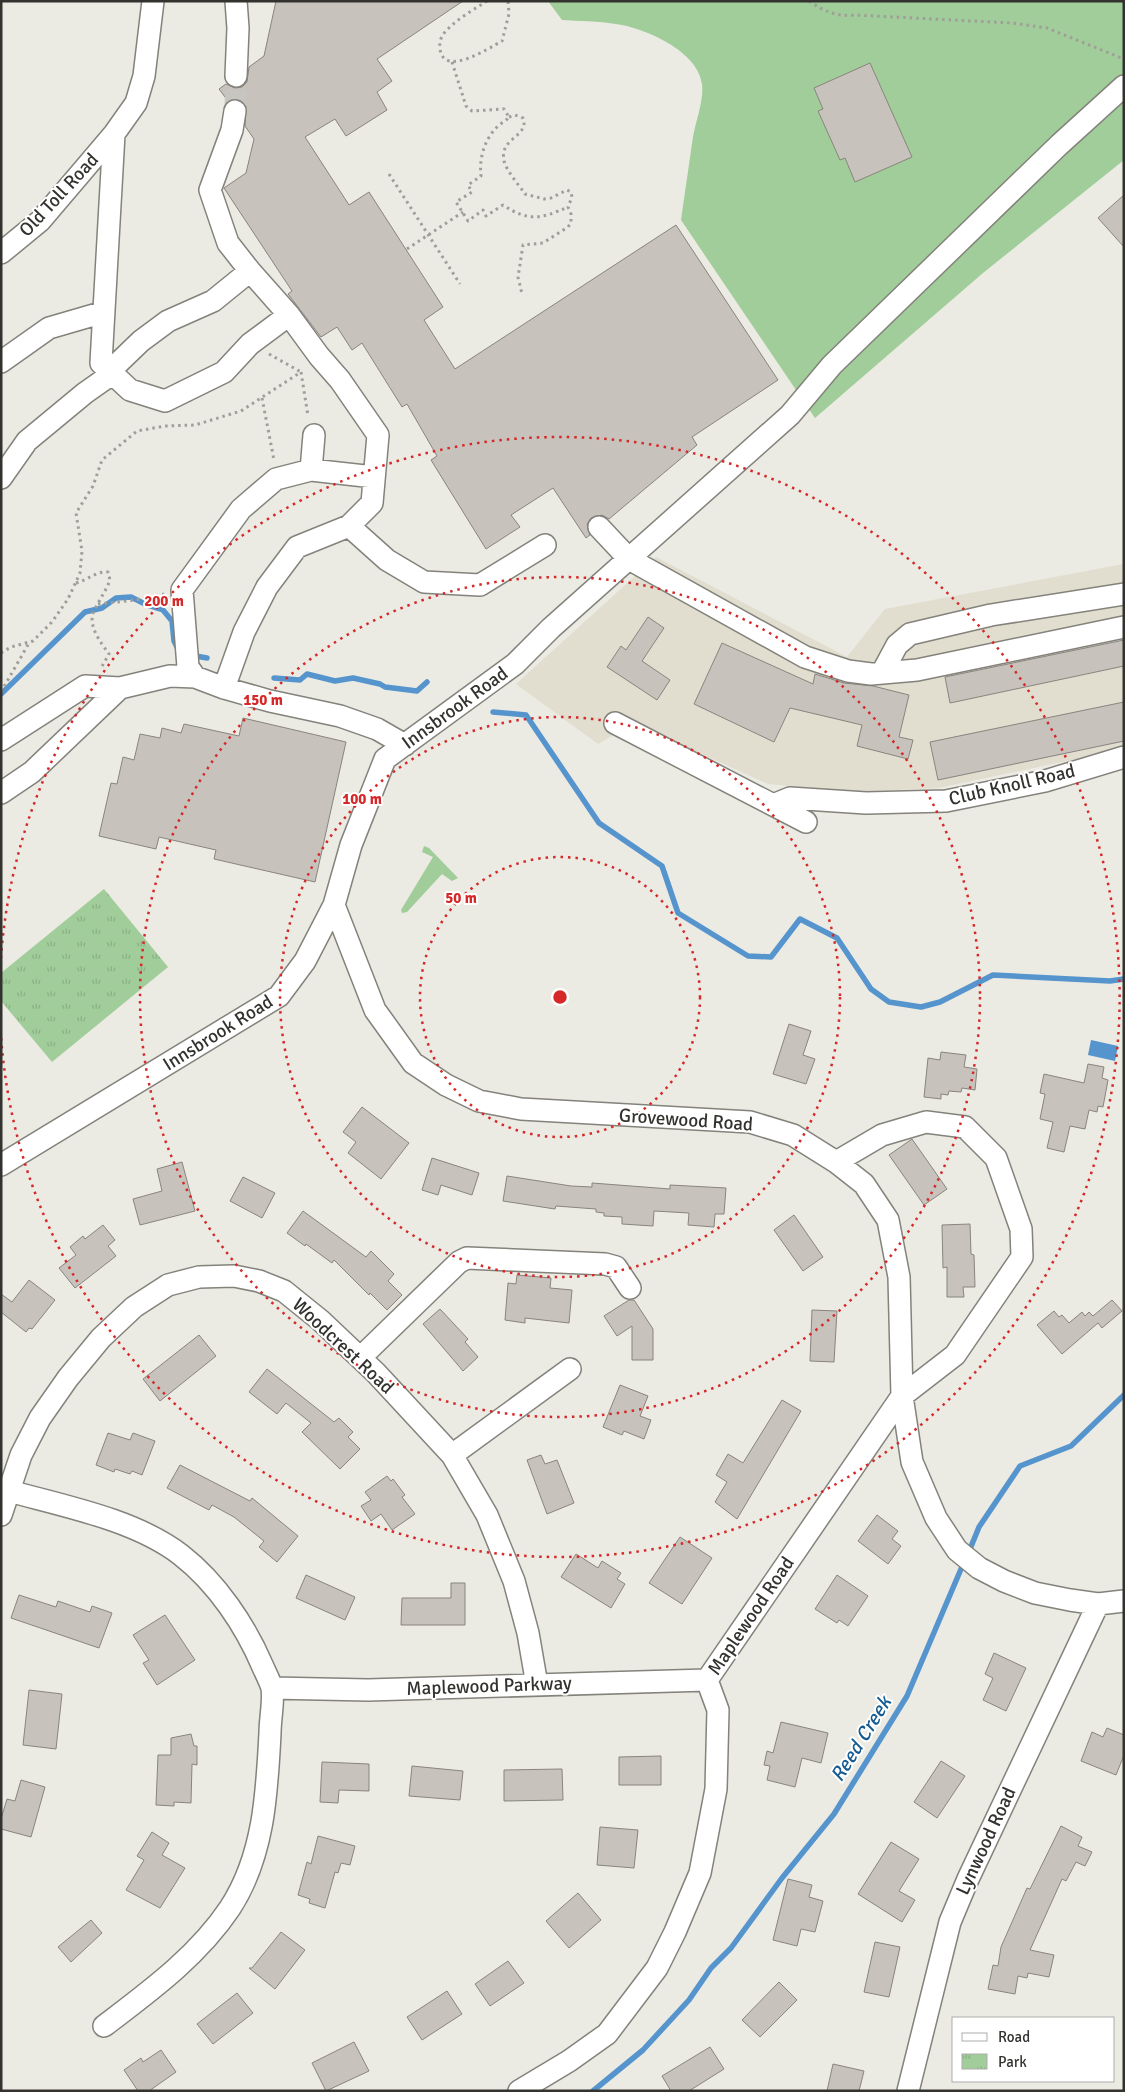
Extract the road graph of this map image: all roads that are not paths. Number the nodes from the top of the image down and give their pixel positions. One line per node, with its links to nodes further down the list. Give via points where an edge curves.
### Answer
1 (153, 1): 6 (street, Old Toll Road, via 144,76 136,103)
2 (236, 1): 3 (street)
3 (236, 76)
4 (1124, 86): 20 (street, Innsbrook Road, via 832,365 790,415)
5 (234, 111): 8 (street, via 232,130 210,190 228,243)
6 (114, 134): 7 (street, Old Toll Road, via 40,221); 9 (street)
7 (1, 253)
8 (250, 271): 10 (street); 12 (street, via 213,301 168,321 141,341 115,366)
9 (104, 312): 11 (street, via 49,328); 12 (street, via 101,363)
10 (289, 315): 12 (street, via 250,344 224,372 165,401 130,390); 15 (street, via 378,435)
11 (1, 362)
12 (112, 374): 16 (street, via 85,392 27,441)
13 (314, 435): 14 (street)
14 (311, 470): 15 (street); 23 (street, via 278,478 242,509 182,590)
15 (374, 477): 17 (street, via 372,503)
16 (1, 478)
17 (348, 526): 19 (street, via 387,560 424,582 480,585); 26 (street, via 297,547 267,587 244,632)
18 (599, 528): 20 (street)
19 (545, 545)
20 (629, 559): 24 (street, via 805,657 848,672); 29 (street, Innsbrook Road, via 515,664)
21 (1124, 594): 24 (street, via 991,615 910,634 897,646)
22 (1124, 627): 24 (street, via 917,670)
23 (191, 672): 25 (street); 26 (street)
24 (882, 673)
25 (120, 688): 28 (street, via 85,686); 31 (street, via 32,772)
26 (224, 688): 29 (street, via 340,716 378,730)
27 (615, 723): 32 (street)
28 (1, 740)
29 (405, 745): 34 (street, Innsbrook Road, via 385,759 351,845)
30 (1124, 757): 32 (street, Club Knoll Road, via 1045,781 946,801 898,803 790,798)
31 (1, 793)
32 (773, 805): 33 (street)
33 (806, 822)
34 (334, 905): 35 (street, Grovewood Road, via 375,1010 413,1062 446,1085 479,1101 521,1109 750,1122 793,1135); 36 (street, Innsbrook Road, via 305,961 279,996)
35 (836, 1162): 40 (street, Grovewood Road, via 864,1184 888,1220 899,1277); 40 (street, Maplewood Road, via 882,1135 926,1122 964,1127 996,1158 1021,1229 1022,1256 955,1354)
36 (1, 1165)
37 (630, 1288): 38 (street, via 616,1267 605,1264 467,1258 459,1262)
38 (360, 1358): 41 (street, Woodcrest Road); 42 (street, Woodcrest Road, via 284,1291 259,1281 234,1276 199,1277 168,1285 134,1307 101,1338 68,1378 40,1418 21,1455)
39 (570, 1369): 41 (street)
40 (902, 1396): 45 (street, Grovewood Road, via 912,1462 936,1518 957,1550 979,1568 1035,1594); 46 (street, Maplewood Road)
41 (452, 1455): 47 (street, Woodcrest Road, via 487,1515 514,1581)
42 (9, 1492): 43 (street, Woodcrest Road); 48 (street, via 87,1512 148,1534 181,1555 211,1584 238,1619)
43 (1, 1515)
44 (1124, 1601): 45 (street, Grovewood Road)
45 (1098, 1604): 51 (street, Lynwood Road, via 950,1922)
46 (707, 1680): 47 (street, Maplewood Parkway); 50 (street, Maplewood Road, via 718,1710 716,1789 700,1874 675,1932 657,1968 607,2034)
47 (537, 1685): 48 (street, Maplewood Parkway, via 368,1690)
48 (272, 1688): 49 (street, via 267,1797 248,1873 231,1907 210,1935 180,1965)
49 (104, 2026)
50 (519, 2091)
51 (908, 2091)

